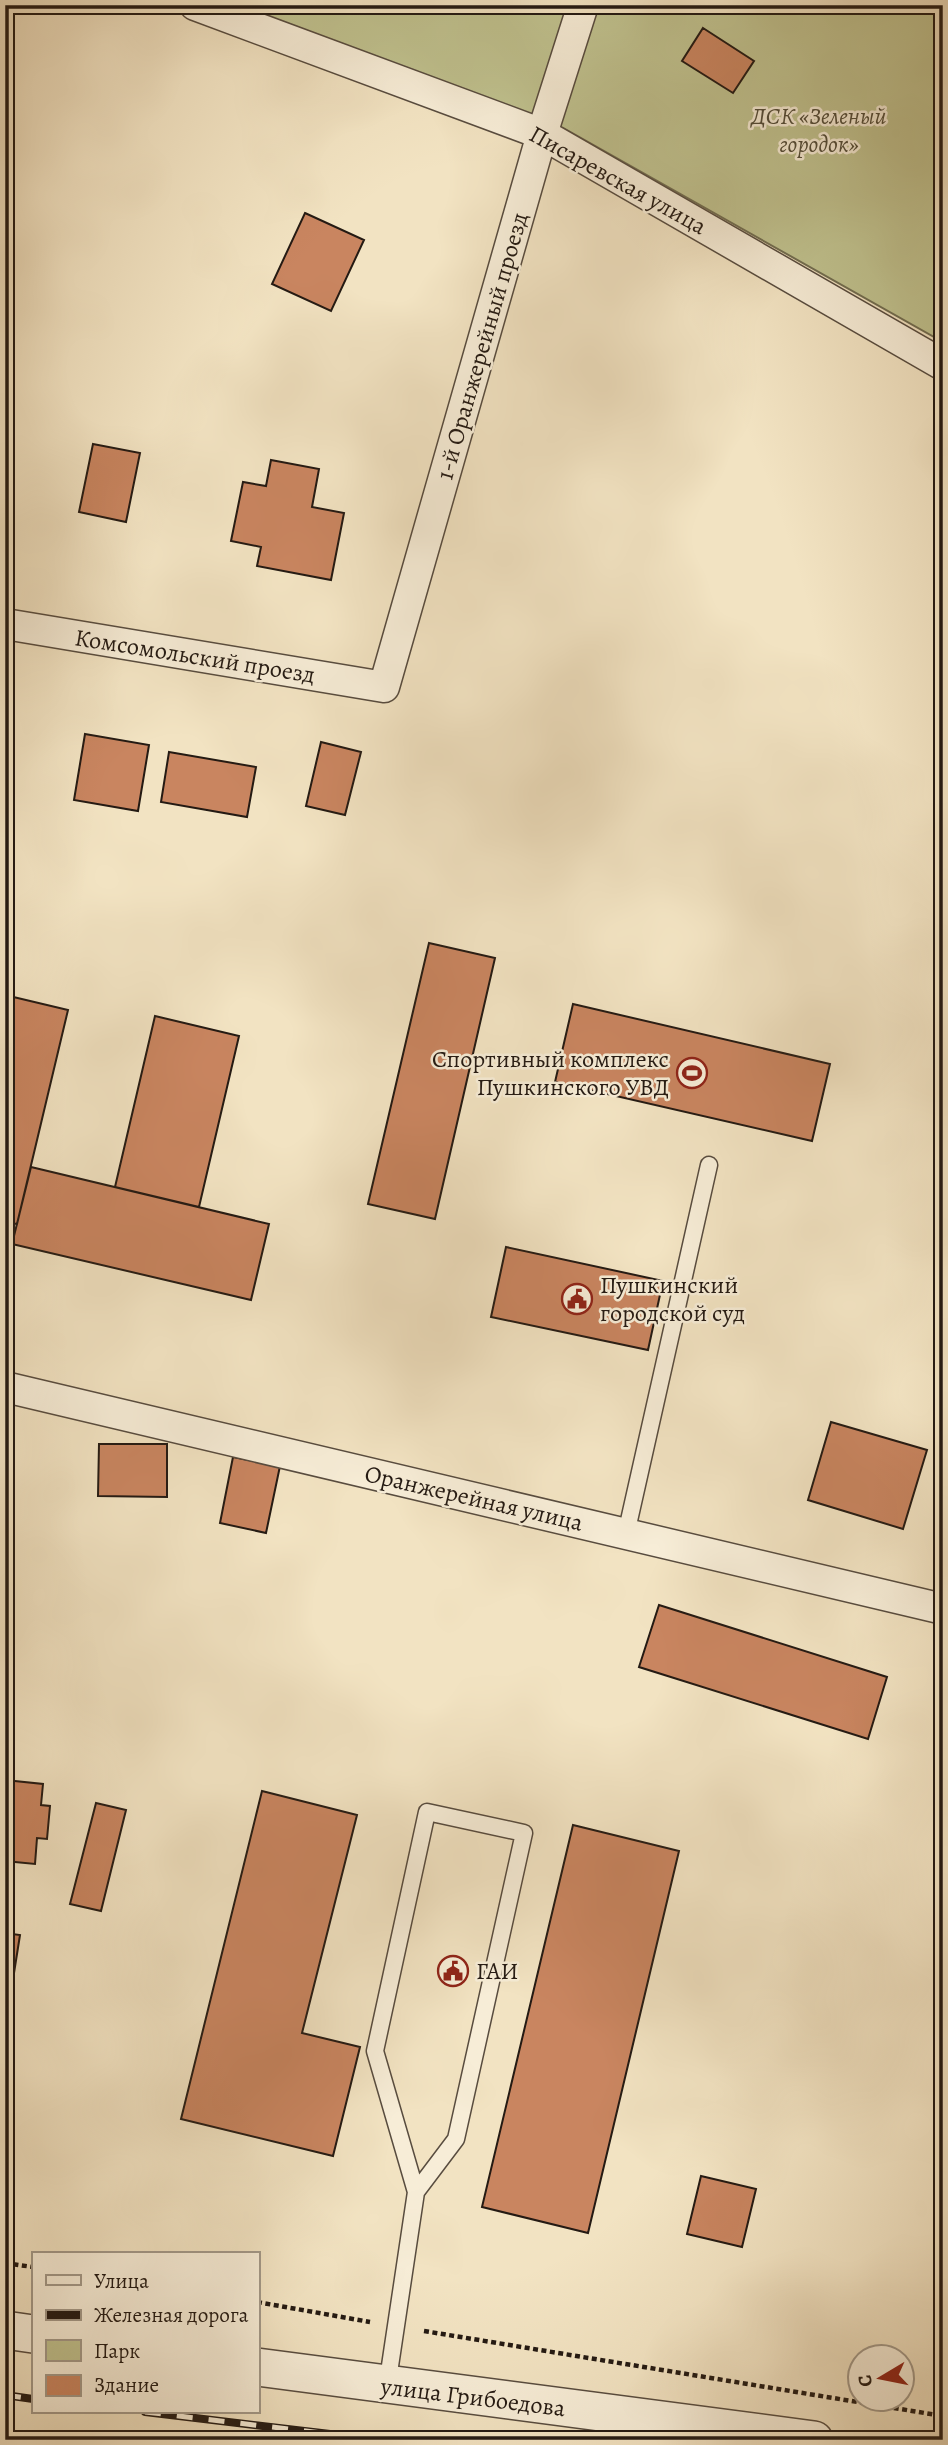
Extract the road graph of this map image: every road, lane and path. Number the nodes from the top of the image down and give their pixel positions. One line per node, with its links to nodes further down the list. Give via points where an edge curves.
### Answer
1 (195, 5): 3 (street, Писаревская улица)
2 (583, 5): 3 (street, 1-й Оранжерейный проезд)
3 (542, 134): 4 (street, Писаревская улица); 6 (street, 1-й Оранжерейный проезд)
4 (943, 365)
5 (5, 624): 6 (street, Комсомольский проезд)
6 (384, 687)
7 (709, 1165): 9 (lane)
8 (5, 1387): 9 (street, Оранжерейная улица)
9 (626, 1534): 10 (street, Оранжерейная улица)
10 (943, 1609)
11 (416, 2192): 11 (lane, via 375,2051 427,1812 524,1833 456,2140); 15 (lane)
12 (5, 2263): 13 (path)
13 (32, 2267)
14 (259, 2302): 15 (path)
15 (397, 2327): 19 (lane); 20 (path)
16 (5, 2330): 17 (street)
17 (32, 2334)
18 (259, 2367): 19 (street, улица Грибоедова)
19 (387, 2386): 21 (street, улица Грибоедова)
20 (943, 2416)
21 (814, 2440)

